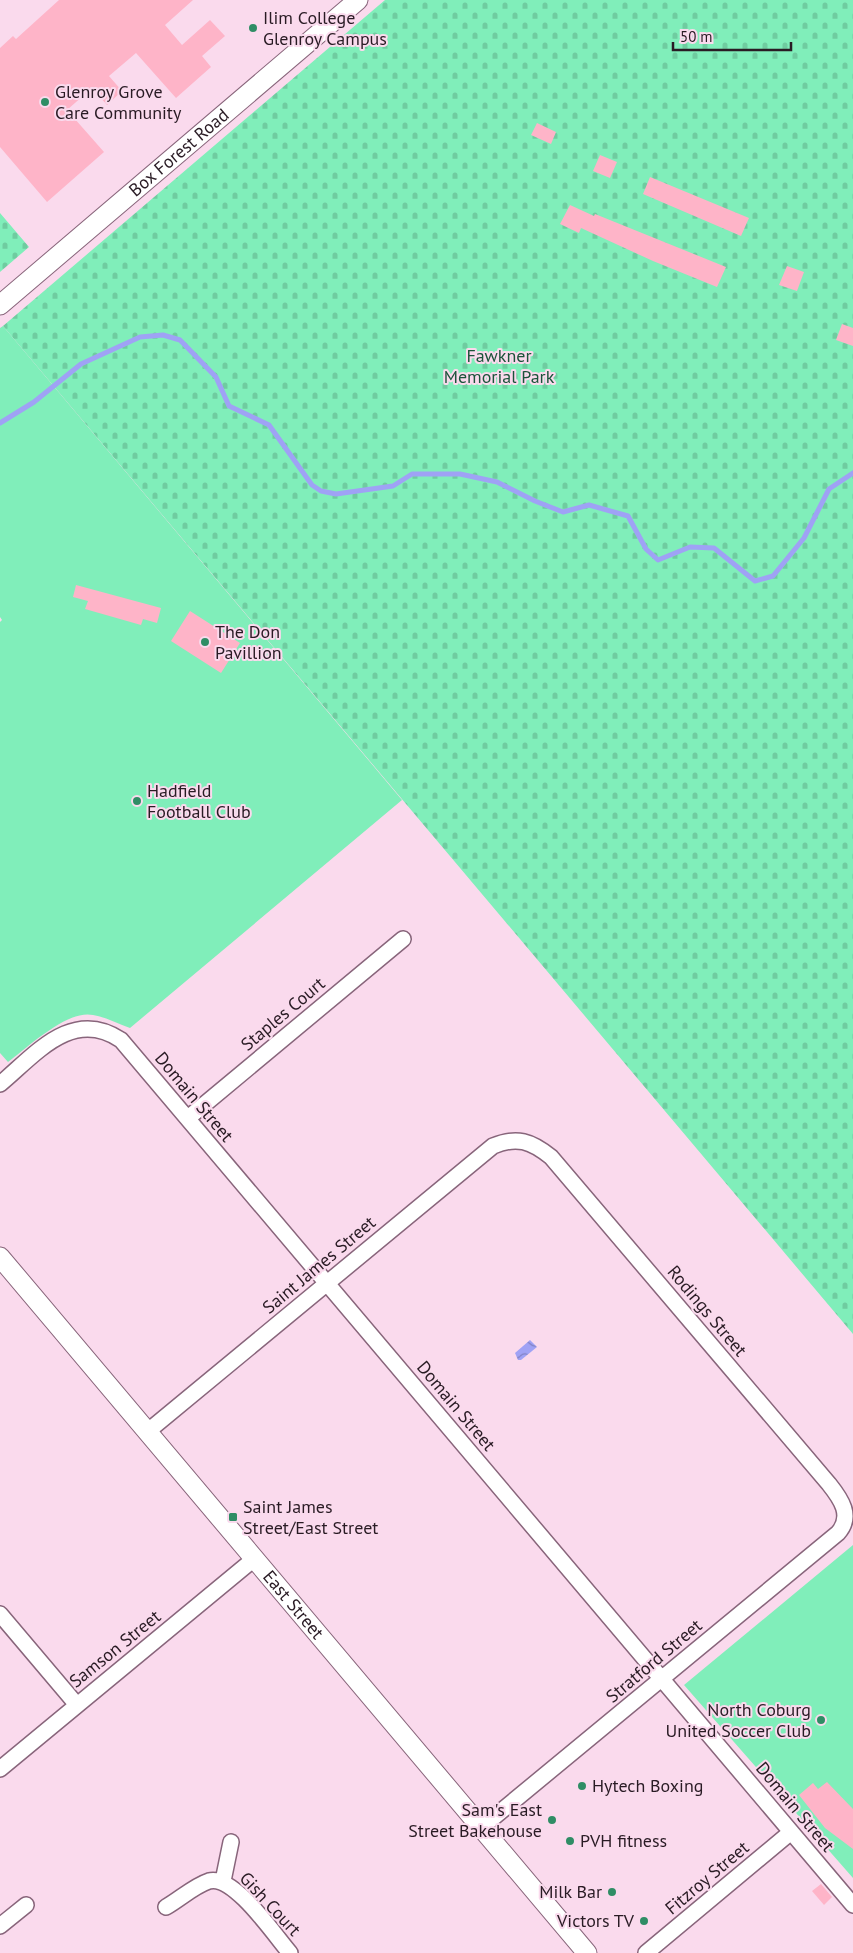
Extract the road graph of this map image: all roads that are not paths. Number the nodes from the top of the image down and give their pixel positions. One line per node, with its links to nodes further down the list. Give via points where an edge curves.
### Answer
1 (358, 0): 2 (street, Box Forest Road)
2 (0, 305)
3 (403, 939): 5 (street, Staples Court)
4 (0, 1084): 5 (street, Domain Street, via 62,1034 83,1028 93,1029 121,1040)
5 (188, 1118): 8 (street, Domain Street)
6 (522, 1140): 8 (street, Saint James Street, via 493,1146); 10 (street, Rodings Street, via 538,1146 551,1157 829,1484 845,1506)
7 (0, 1257): 9 (street, East Street)
8 (327, 1282): 9 (street, Saint James Street); 13 (street, Domain Street)
9 (147, 1432): 11 (street, East Street)
10 (846, 1520): 13 (street, Stratford Street, via 838,1533)
11 (254, 1559): 14 (street, Samson Street); 16 (street, East Street)
12 (0, 1614): 14 (street)
13 (662, 1678): 16 (street, Stratford Street); 17 (street, Domain Street)
14 (77, 1705): 15 (street, Samson Street)
15 (0, 1769)
16 (482, 1828): 25 (street, East Street)
17 (791, 1832): 21 (street, Domain Street); 26 (street, Fitzroy Street)
18 (231, 1842): 19 (street, Gish Court)
19 (222, 1881): 22 (street, Gish Court, via 209,1882); 24 (street, Gish Court, via 240,1894)
20 (26, 1905): 23 (street)
21 (853, 1905)
22 (166, 1907)
23 (0, 1926)
24 (290, 1953)
25 (587, 1953)
26 (646, 1953)

